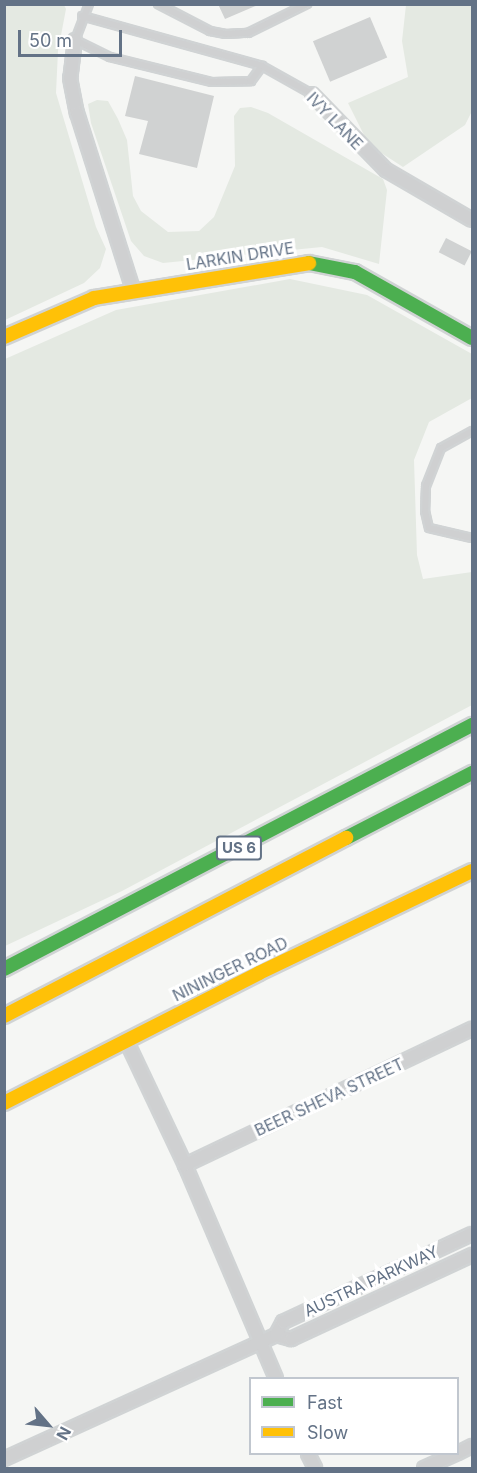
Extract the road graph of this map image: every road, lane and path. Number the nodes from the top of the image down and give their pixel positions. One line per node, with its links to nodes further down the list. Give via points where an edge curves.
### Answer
1 (89, 4): 4 (lane)
2 (158, 4): 3 (lane, via 210,31 226,34 248,33)
3 (307, 4)
4 (82, 16): 5 (lane); 6 (lane, IVY LANE)
5 (75, 40): 6 (lane, via 110,57 212,82 252,81); 9 (street, via 70,78 77,113)
6 (262, 66): 7 (lane, IVY LANE)
7 (312, 94): 8 (street, IVY LANE, via 375,162)
8 (472, 220)
9 (133, 290): 10 (main road, LARKIN DRIVE, via 94,298); 11 (main road, LARKIN DRIVE, via 292,263 321,263 355,272)
10 (4, 337)
11 (472, 338)
12 (472, 431): 13 (lane, via 456,437 437,455 426,486 425,511 429,528)
13 (472, 538)
14 (472, 724): 17 (main road, US 6)
15 (472, 773): 18 (main road, US 6)
16 (472, 871): 20 (main road, NININGER ROAD)
17 (4, 969)
18 (4, 1016)
19 (472, 1029): 22 (street, BEER SHEVA STREET)
20 (126, 1040): 21 (main road, NININGER ROAD); 22 (street)
21 (4, 1103)
22 (185, 1165): 26 (street)
23 (472, 1234): 25 (street, AUSTRA PARKWAY, via 283,1322)
24 (472, 1256): 25 (street, AUSTRA PARKWAY, via 291,1339)
25 (276, 1335): 26 (street, AUSTRA PARKWAY)
26 (260, 1343): 27 (street); 29 (street, AUSTRA PARKWAY)
27 (276, 1377)
28 (453, 1455): 30 (street)
29 (4, 1459)
30 (424, 1468)

